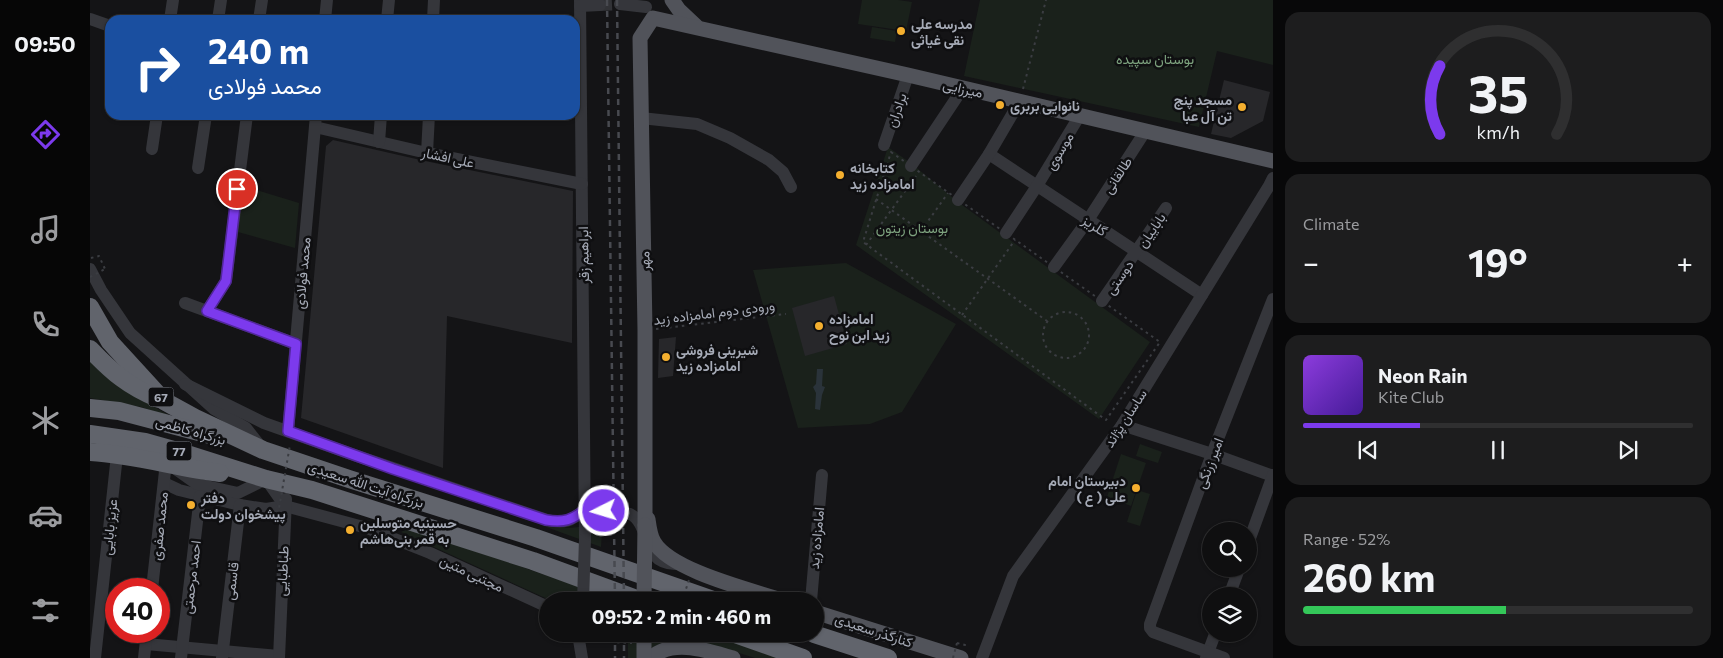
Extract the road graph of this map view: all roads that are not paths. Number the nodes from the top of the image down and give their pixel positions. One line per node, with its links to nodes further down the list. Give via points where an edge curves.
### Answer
1 (173, 0): 12 (street)
2 (220, 0): 13 (street)
3 (262, 0): 14 (street)
4 (327, 0): 15 (street)
5 (389, 0): 16 (street)
6 (434, 0): 17 (street)
7 (672, 0): 20 (main road, via 678,10)
8 (580, 3): 10 (street); 42 (street, ابراهیم زقر)
9 (620, 4): 11 (street)
10 (600, 5)
11 (648, 6): 20 (main road, میرزایی); 25 (main road, مهر, via 640,38)
12 (171, 15)
13 (218, 15)
14 (260, 15)
15 (326, 15)
16 (388, 15)
17 (433, 15)
18 (90, 19): 19 (street)
19 (105, 24)
20 (700, 28): 21 (main road, میرزایی)
21 (908, 75): 22 (main road, میرزایی); 34 (street, برادران)
22 (963, 88): 23 (main road, میرزایی); 40 (street)
23 (1020, 101): 24 (main road, میرزایی); 37 (street)
24 (1080, 115): 32 (main road, میرزایی); 43 (street, موسوی)
25 (641, 118): 44 (street, via 697,124 730,138 769,160 783,172); 78 (main road, مهر)
26 (155, 120): 35 (street)
27 (205, 120): 39 (street)
28 (246, 120): 57 (street, via 226,281)
29 (381, 120): 33 (street)
30 (429, 120): 36 (street)
31 (316, 121): 33 (street, علی افشار); 58 (street, محمد فولادی)
32 (1146, 130): 38 (main road, میرزایی); 47 (street, طالقانی)
33 (379, 142): 36 (street, علی افشار)
34 (884, 145)
35 (152, 149)
36 (427, 153): 42 (street, علی افشار)
37 (989, 154): 43 (street, گلریز); 45 (street)
38 (1273, 161)
39 (198, 168)
40 (915, 169)
41 (1273, 178): 52 (street, ساسان پژاند)
42 (582, 184): 79 (street, ابراهیم زقر)
43 (1037, 186): 47 (street, گلریز); 48 (street, موسوی)
44 (791, 187)
45 (953, 196)
46 (1166, 208): 49 (street, باباییان)
47 (1088, 220): 49 (street, گلریز); 50 (street, طالقانی)
48 (1010, 236)
49 (1136, 252): 52 (street, گلریز); 54 (street, دوستی)
50 (1054, 268)
51 (90, 270): 60 (street, via 130,333)
52 (1202, 295): 63 (street, ساسان پژاند)
53 (1273, 300): 68 (street, امیر زرنگی)
54 (1102, 301)
55 (185, 303): 57 (street)
56 (90, 307): 61 (highway, بزرگراه آیت الله سعیدی / 67, via 110,342)
57 (207, 311): 58 (street)
58 (296, 344): 64 (street, محمد فولادی)
59 (90, 349): 61 (highway, via 136,389)
60 (185, 384): 64 (street); 66 (street, via 214,409 246,428)
61 (164, 401): 66 (highway, بزرگراه آیت الله سعیدی / 67)
62 (90, 408): 66 (highway, بزرگراه کاظمی / 77, via 149,418)
63 (1122, 425): 68 (street); 113 (street, ساسان پژاند, via 1013,576)
64 (288, 431): 79 (street, via 546,520 565,522)
65 (90, 434): 73 (highway, بزرگراه کاظمی / 77, via 145,442)
66 (263, 450): 87 (highway, بزرگراه آیت الله سعیدی / 67, via 536,538)
67 (90, 452): 69 (highway)
68 (1212, 454): 72 (street); 103 (street, امیر زرنگی, via 1150,624 1153,632)
69 (117, 455): 70 (highway); 106 (street, عزیز بابایی)
70 (166, 462): 73 (highway, via 202,471); 74 (street, محمد صفری)
71 (822, 475): 89 (street, امامزاده زید)
72 (1273, 475): 81 (street)
73 (266, 479): 75 (highway, بزرگراه آیت الله سعیدی); 80 (street)
74 (164, 483): 76 (street); 83 (street, محمد صفری)
75 (287, 484): 80 (street, طباطبایی); 85 (highway, بزرگراه آیت الله سعیدی, via 533,561)
76 (200, 496): 77 (street); 101 (street, احمد مرحمتی)
77 (240, 505): 80 (street); 102 (street, قاسمی)
78 (645, 508): 82 (main road, via 653,541); 86 (main road, bridge)
79 (586, 509): 82 (street, via 636,517 653,555 672,564); 84 (street, ابراهیم زقر, bridge)
80 (282, 510): 90 (street, مجتبی متین, via 376,531); 105 (street, طباطبایی)
81 (1256, 522)
82 (680, 564): 88 (main road)
83 (153, 578)
84 (583, 592)
85 (618, 592)
86 (643, 592)
87 (690, 592)
88 (757, 592)
89 (811, 592)
90 (539, 603)
91 (824, 614): 100 (main road, کنارگذر سعیدی)
92 (824, 637): 112 (highway)
93 (579, 642): 104 (street)
94 (585, 642): 104 (street)
95 (640, 642): 108 (main road, bridge)
96 (758, 642): 111 (highway)
97 (1212, 642): 103 (street)
98 (146, 643): 107 (street)
99 (161, 643): 101 (street)
100 (963, 651)
101 (182, 652): 102 (street)
102 (222, 655): 105 (street)
103 (1207, 655): 114 (street)
104 (582, 656)
105 (279, 657)
106 (95, 658)
107 (144, 658)
108 (644, 658)
109 (651, 658): 110 (main road, via 675,648 694,648)
110 (733, 658)
111 (803, 658)
112 (888, 658)
113 (982, 658)
114 (1224, 658)

